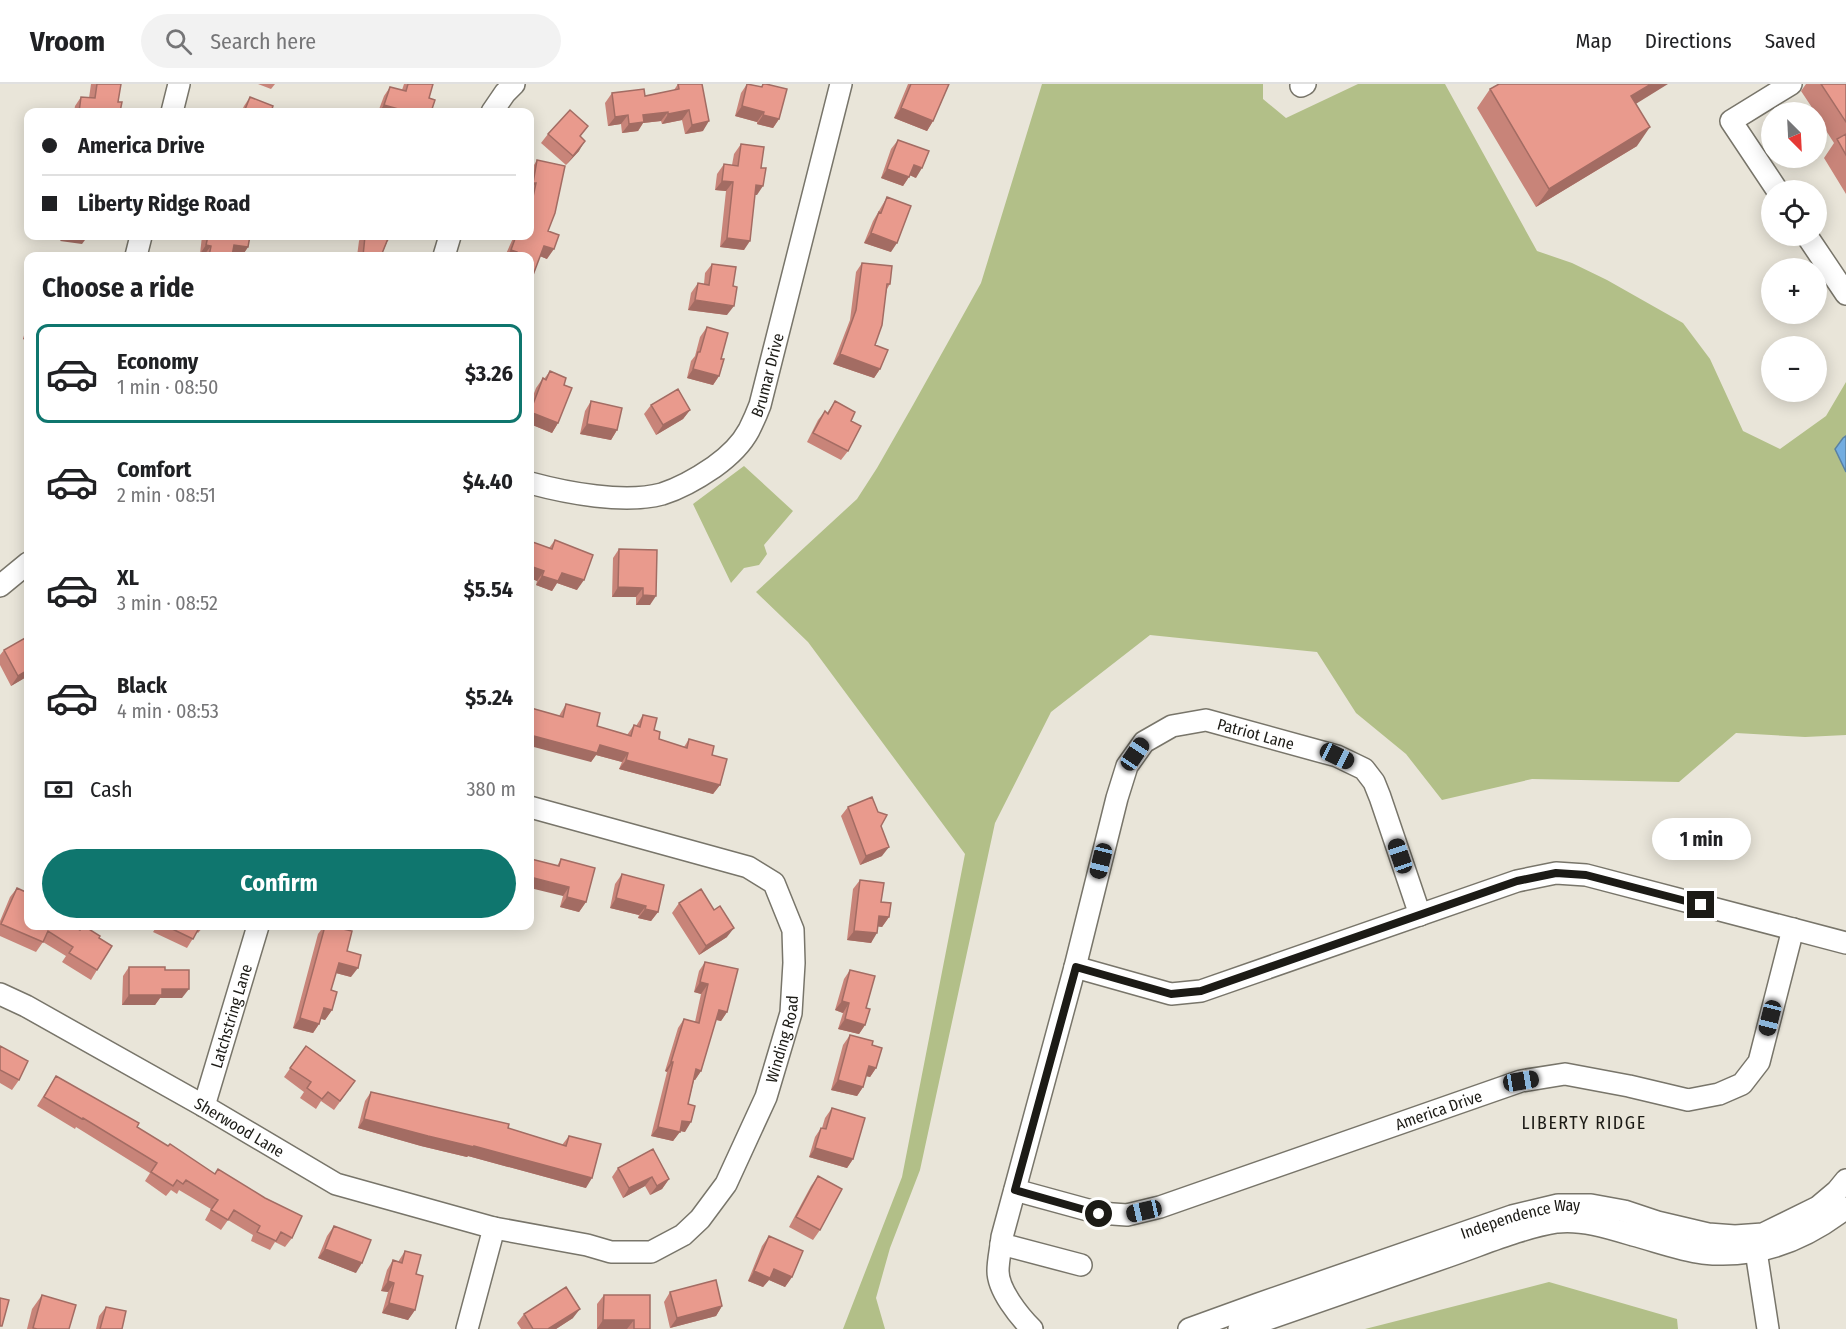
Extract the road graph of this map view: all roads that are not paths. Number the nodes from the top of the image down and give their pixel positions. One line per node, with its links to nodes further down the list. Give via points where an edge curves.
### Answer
1 (179, 84): 5 (street)
2 (514, 84): 6 (street)
3 (841, 84): 10 (street, Brumar Drive, via 760,405 735,450 700,477 659,494 599,496)
4 (1791, 84): 7 (street, via 1731,121)
5 (173, 108)
6 (495, 108)
7 (1770, 180)
8 (1814, 246): 9 (street)
9 (1846, 294)
10 (534, 484)
11 (24, 566): 12 (street)
12 (0, 586)
13 (534, 808): 24 (street, Winding Road, via 748,867 774,883 793,930 791,1014 766,1097 726,1184 683,1235 651,1252 632,1253)
14 (1420, 915): 15 (street, via 1517,881 1556,873 1586,875); 18 (street, via 1201,991 1171,994); 18 (street, Patriot Lane, via 1380,797 1364,769 1337,756 1206,720 1172,726 1144,742 1127,766)
15 (1794, 929): 17 (street); 22 (street, America Drive, via 1759,1062 1742,1084 1719,1094 1688,1100 1565,1074 1521,1081 1160,1207 1127,1215 1099,1214)
16 (257, 930): 20 (street, Latchstring Lane)
17 (1846, 943)
18 (1076, 967): 22 (street, Patriot Lane)
19 (0, 994): 20 (street, Sherwood Lane)
20 (204, 1106): 24 (street, Sherwood Lane, via 336,1184)
21 (1846, 1180): 25 (street, Independence Way, via 1818,1207 1763,1234)
22 (1015, 1190): 26 (street, Patriot Lane)
23 (1846, 1208): 25 (street, Independence Way, via 1809,1233 1780,1245)
24 (494, 1228): 28 (street)
25 (1754, 1243): 30 (street, Independence Way, via 1591,1204 1558,1204 1512,1216); 31 (street, Independence Way, via 1703,1253 1588,1224 1559,1222); 32 (street)
26 (1001, 1244): 27 (street); 29 (street, Patriot Lane, via 998,1273 1004,1291)
27 (1081, 1265)
28 (467, 1329)
29 (1032, 1329)
30 (1189, 1329)
31 (1239, 1329)
32 (1768, 1329)

